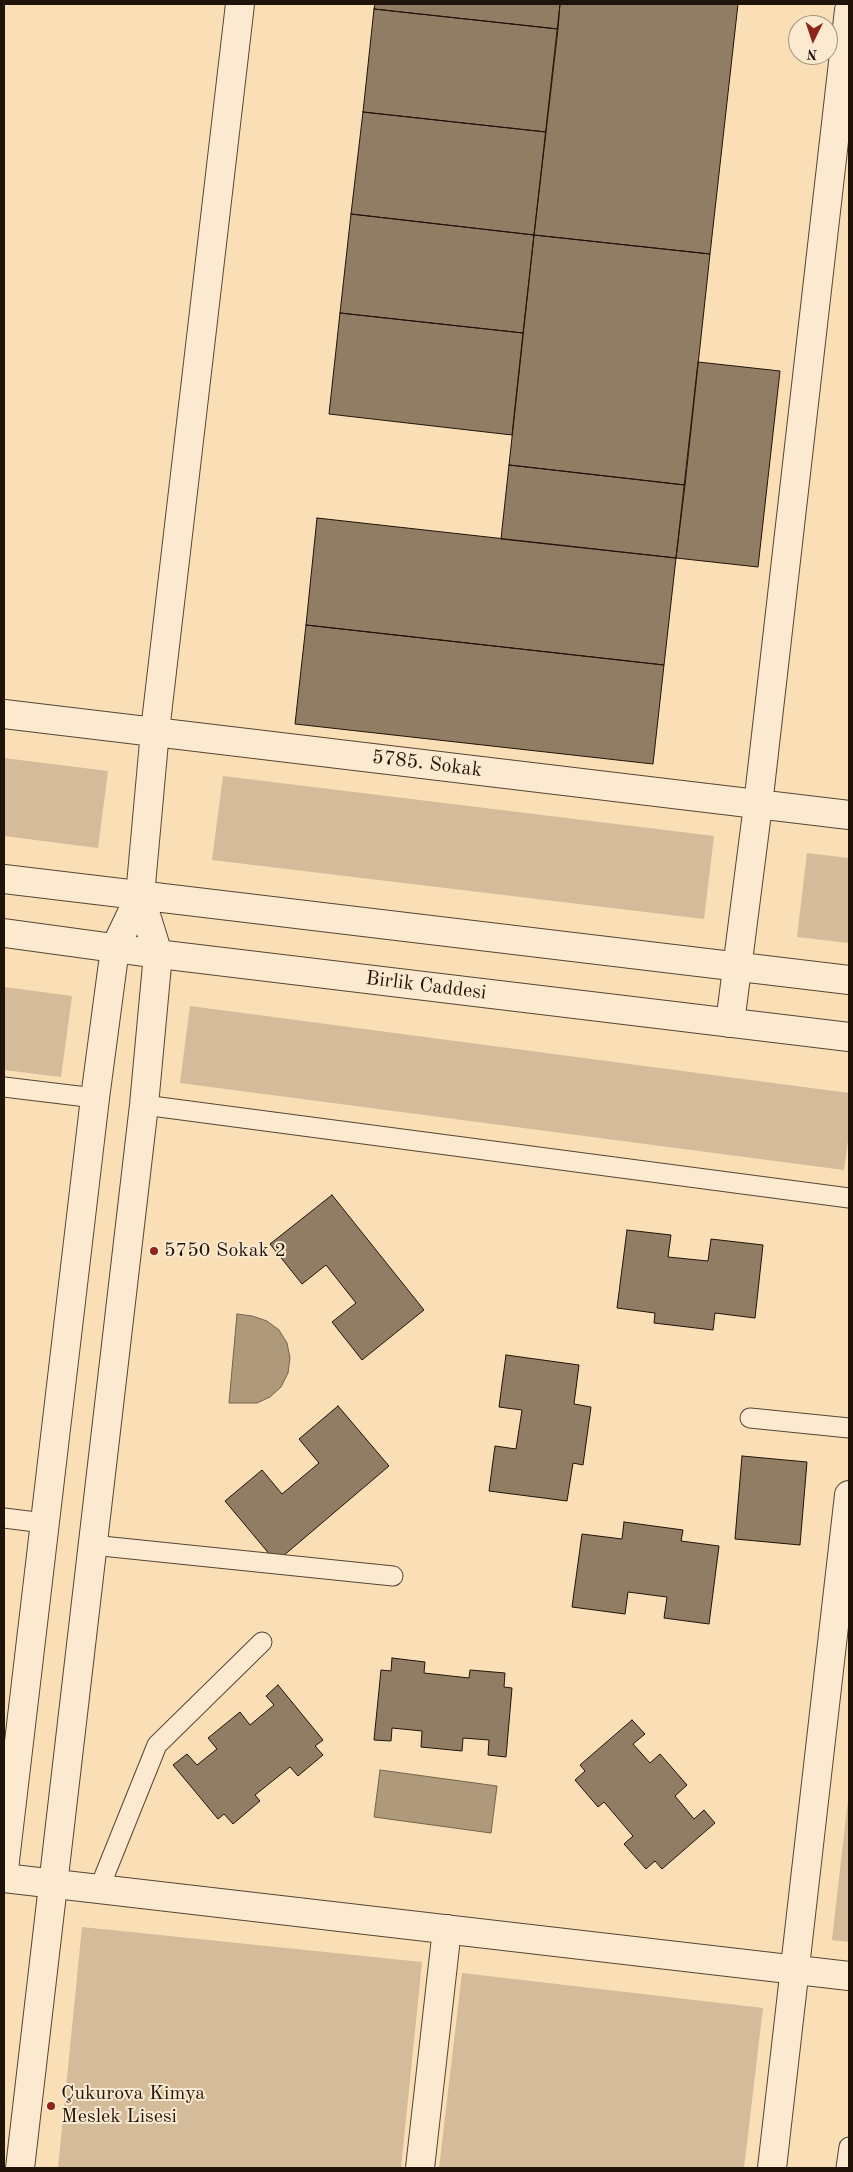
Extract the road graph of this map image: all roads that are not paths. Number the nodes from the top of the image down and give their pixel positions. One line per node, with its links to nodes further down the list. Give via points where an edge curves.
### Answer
1 (240, 4): 4 (street)
2 (849, 10): 5 (street)
3 (4, 714): 4 (street, 5785. Sokak)
4 (154, 731): 5 (street, 5785. Sokak); 8 (street)
5 (758, 805): 6 (street, 5785. Sokak); 12 (street)
6 (849, 815)
7 (4, 879): 8 (street)
8 (140, 896): 10 (street); 11 (street); 12 (street)
9 (4, 933): 10 (street, Birlik Caddesi)
10 (115, 948): 11 (street, Birlik Caddesi); 17 (street)
11 (158, 954): 14 (street, Birlik Caddesi); 18 (street)
12 (736, 967): 13 (street); 14 (street)
13 (849, 980)
14 (730, 1023): 15 (street, Birlik Caddesi)
15 (849, 1037)
16 (4, 1086): 17 (lane)
17 (95, 1098): 24 (street)
18 (144, 1105): 19 (lane); 25 (street)
19 (849, 1198)
20 (750, 1418): 21 (lane)
21 (849, 1428)
22 (848, 1512): 33 (street)
23 (4, 1518): 24 (lane)
24 (44, 1523): 28 (street)
25 (92, 1545): 26 (lane); 30 (street)
26 (392, 1576)
27 (262, 1642): 31 (lane, via 156,1745)
28 (4, 1869)
29 (4, 1878): 30 (street)
30 (53, 1884): 31 (street); 36 (street)
31 (99, 1889): 32 (street)
32 (446, 1929): 33 (street); 37 (street)
33 (796, 1969): 34 (street); 38 (street)
34 (849, 1976)
35 (849, 2147): 39 (lane)
36 (20, 2168)
37 (420, 2168)
38 (772, 2168)
39 (846, 2168)

